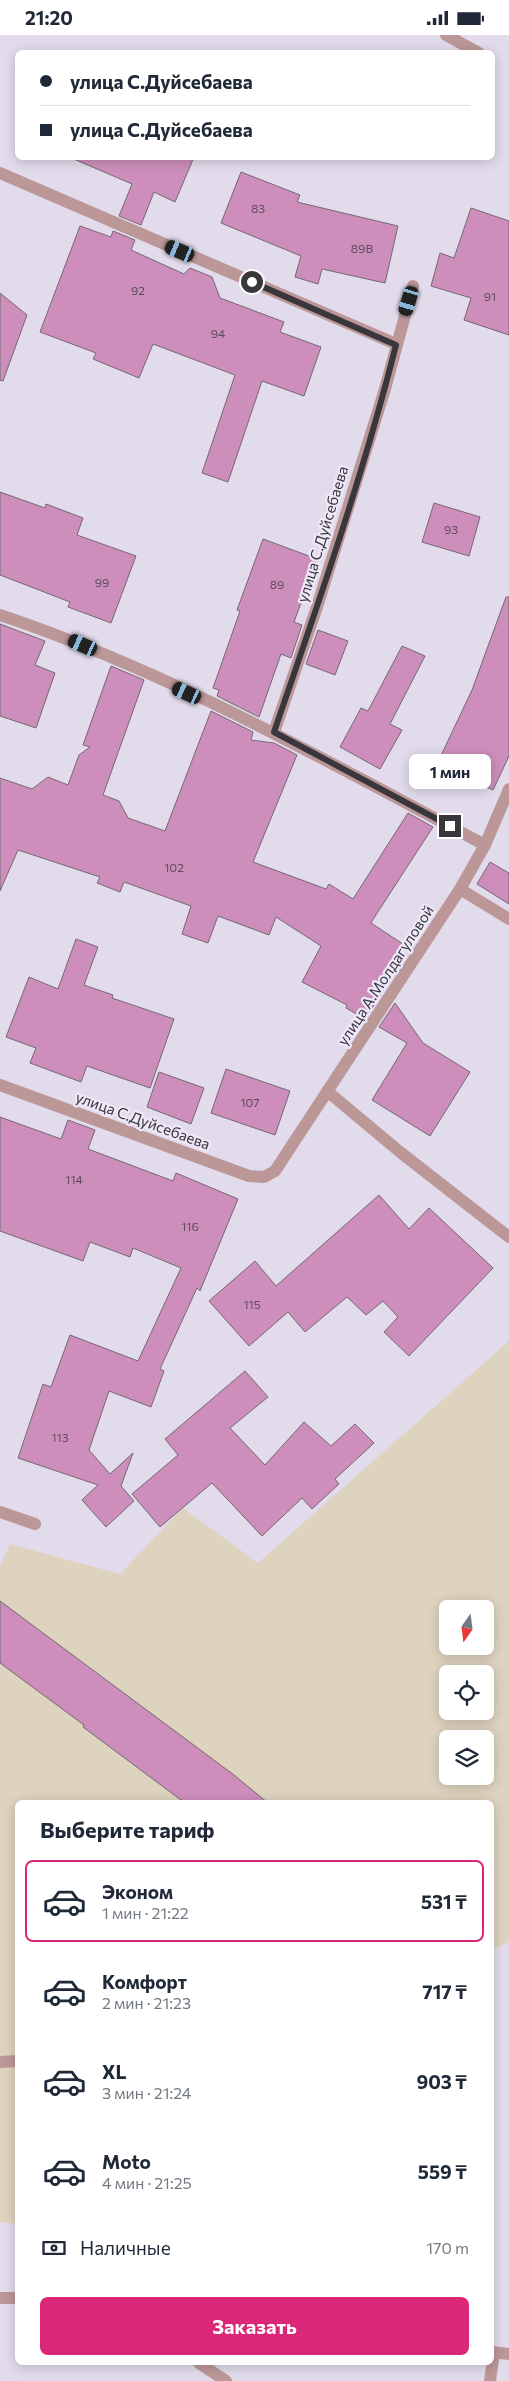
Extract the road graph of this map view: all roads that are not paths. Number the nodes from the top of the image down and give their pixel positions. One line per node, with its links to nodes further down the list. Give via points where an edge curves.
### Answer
1 (446, 35): 2 (street)
2 (474, 50)
3 (0, 173): 5 (street)
4 (413, 286): 5 (street, улица С.Дуйсебаева)
5 (396, 345): 7 (street, улица С.Дуйсебаева, via 317,607)
6 (0, 615): 7 (street, via 66,637)
7 (274, 732): 9 (street)
8 (509, 789): 9 (street, улица А.Молдагуловой)
9 (485, 845): 10 (street, улица А.Молдагуловой)
10 (460, 889): 11 (street); 13 (street, улица А.Молдагуловой)
11 (509, 919)
12 (0, 1085): 14 (street, улица С.Дуйсебаева, via 249,1175 264,1177)
13 (327, 1091): 14 (street, улица А.Молдагуловой); 15 (street)
14 (275, 1171)
15 (509, 1237)
16 (0, 1512): 17 (street)
17 (35, 1524)
18 (15, 2061): 19 (street)
19 (0, 2062)
20 (0, 2298): 21 (street)
21 (15, 2298)
22 (494, 2352): 23 (street)
23 (509, 2354)
24 (203, 2365): 26 (street)
25 (491, 2365): 27 (street)
26 (226, 2381)
27 (490, 2381)

